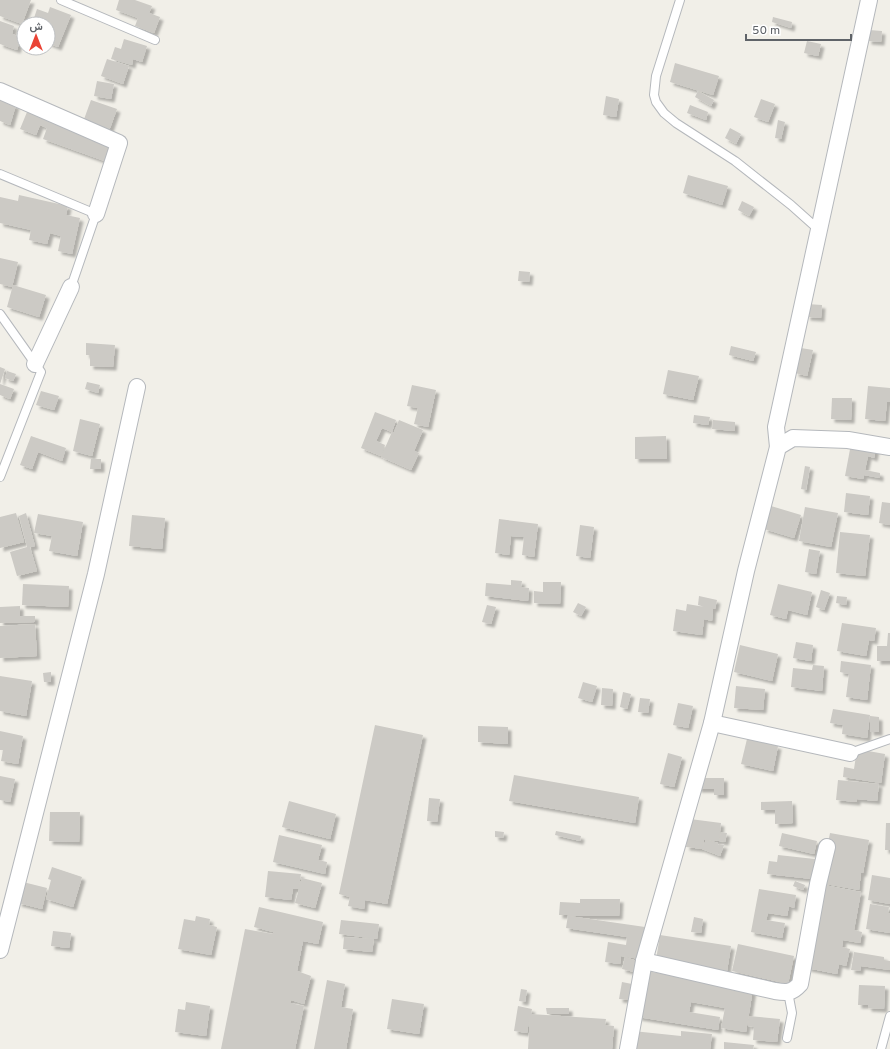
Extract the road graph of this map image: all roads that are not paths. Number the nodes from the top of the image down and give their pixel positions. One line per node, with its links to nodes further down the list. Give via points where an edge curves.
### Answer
1 (61, 0): 4 (lane)
2 (680, 0): 8 (lane, via 656,76 656,102 676,123 735,161)
3 (869, 0): 8 (street)
4 (155, 40)
5 (0, 91): 7 (street, via 119,143)
6 (0, 174): 7 (lane)
7 (96, 214): 9 (lane)
8 (819, 230): 13 (street, via 776,427)
9 (71, 287): 11 (street)
10 (0, 314): 11 (lane)
11 (35, 364): 15 (lane, via 41,372)
12 (137, 387): 20 (street, via 96,574)
13 (778, 447): 14 (street, via 792,438 848,440); 16 (street, via 746,571)
14 (890, 447)
15 (1, 472)
16 (712, 723): 18 (street); 21 (street)
17 (890, 739): 18 (lane)
18 (850, 753)
19 (827, 847): 22 (street, via 800,984)
20 (0, 950)
21 (644, 961): 22 (street); 25 (street)
22 (788, 992): 24 (lane, via 792,1013)
23 (890, 1016): 26 (lane)
24 (786, 1038)
25 (628, 1049)
26 (881, 1049)

